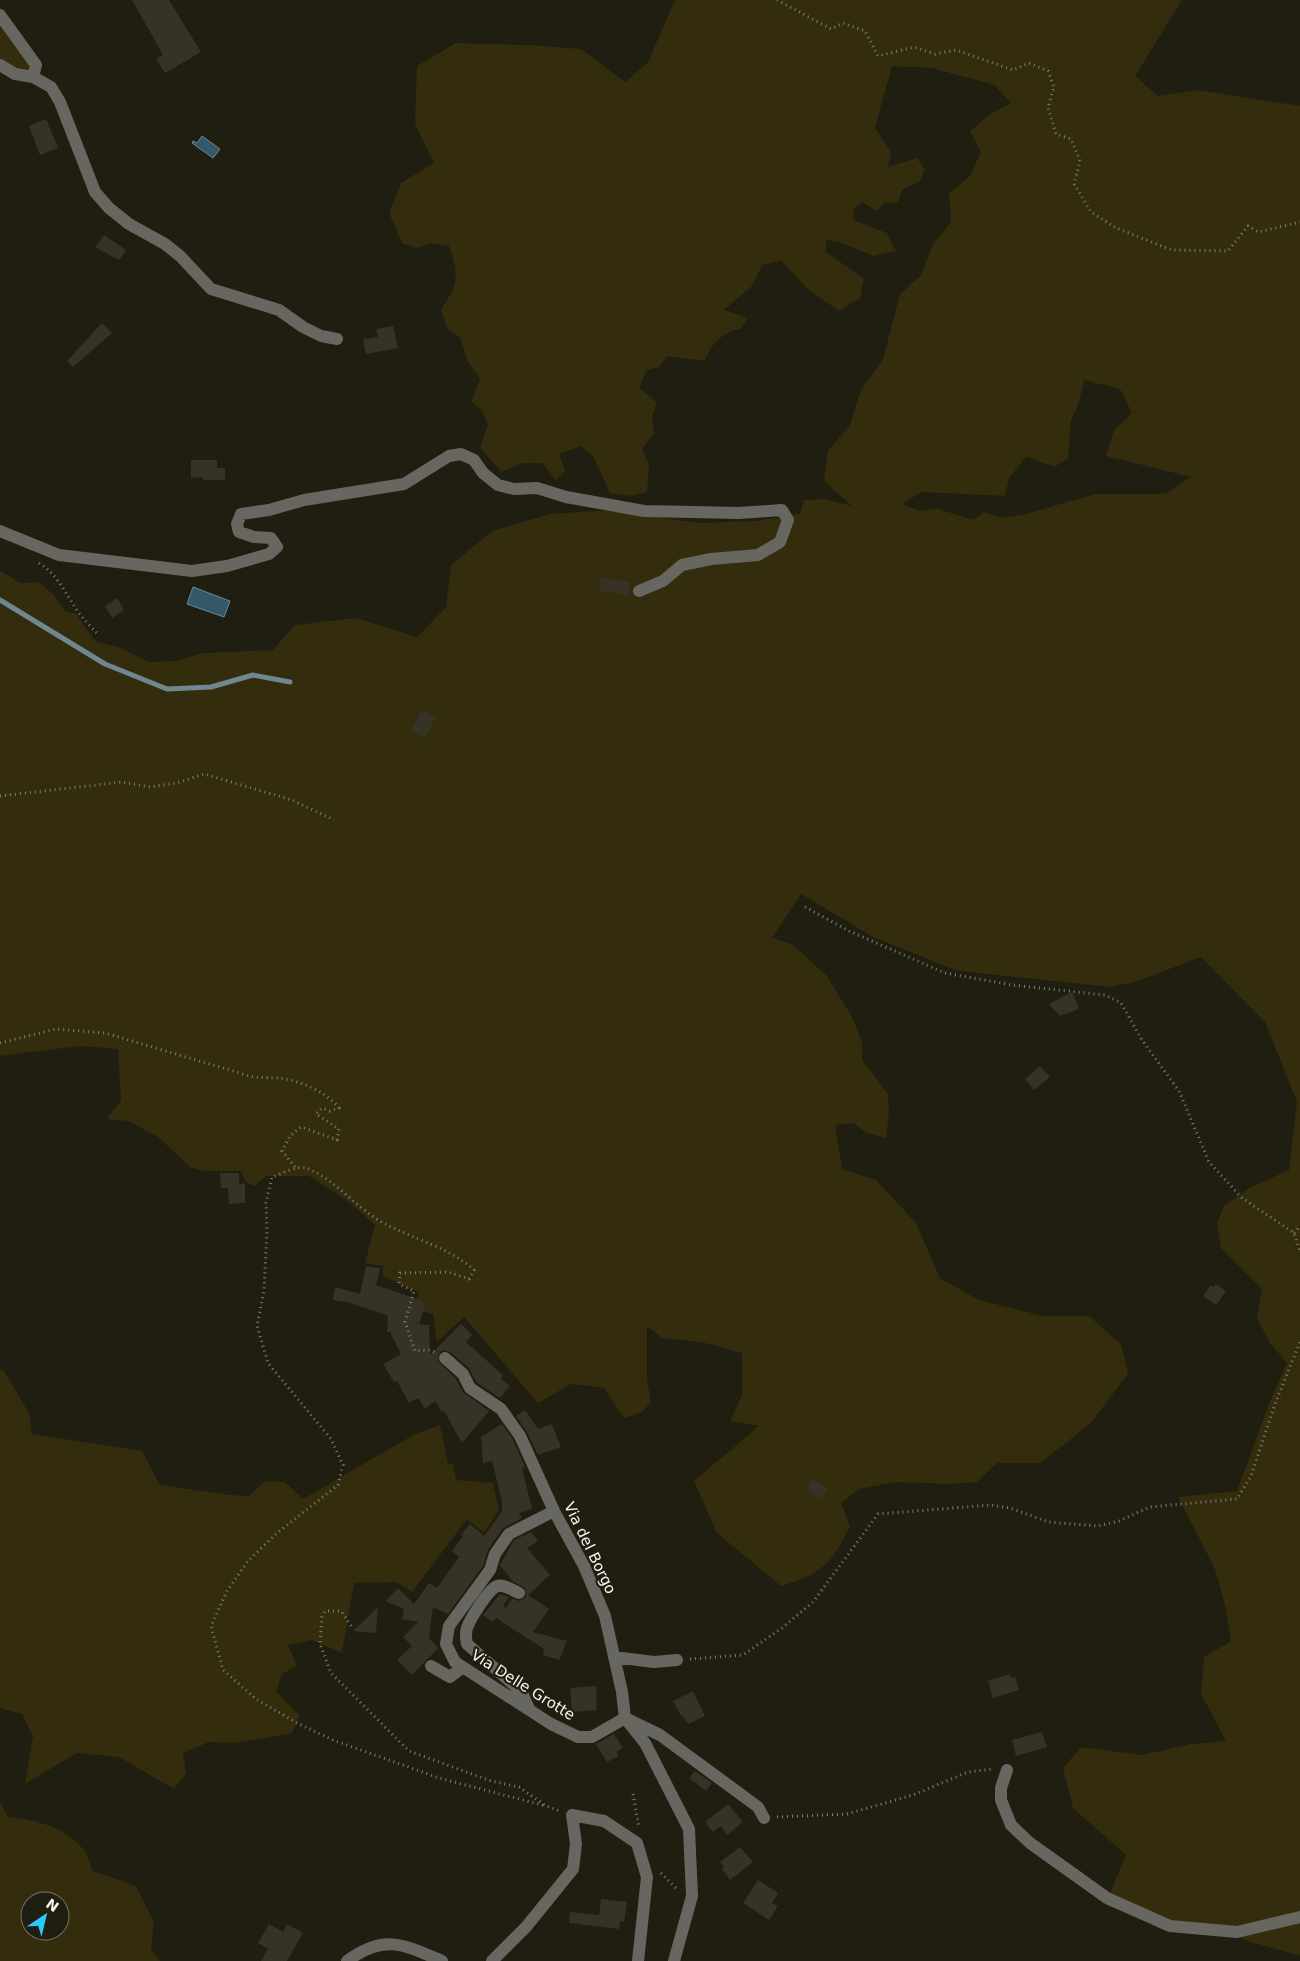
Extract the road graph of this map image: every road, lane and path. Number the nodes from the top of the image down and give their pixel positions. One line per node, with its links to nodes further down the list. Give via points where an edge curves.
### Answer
1 (777, 0): 5 (path, via 831,29 843,22 864,31 878,56 914,47 935,54 956,50 1014,70 1029,63 1048,70 1054,87 1048,108 1056,134 1071,138 1080,161 1074,184 1091,212 1116,228 1172,250 1228,251 1248,226 1258,232)
2 (0, 16): 4 (street, via 36,66)
3 (0, 65): 4 (street, via 15,74)
4 (34, 77): 6 (street, via 51,87 60,102 95,192 108,208 173,250 211,289 279,310 321,336)
5 (1300, 222)
6 (337, 339)
7 (0, 531): 9 (street, via 59,555 192,570 227,566 269,554 277,547 271,538 239,532 237,524 241,514 404,484 449,456 461,454 474,460 483,474 498,485 514,489 536,488 566,497 644,511 739,513 782,510 788,520 780,542 758,555 682,565 663,581)
8 (32, 559): 10 (path, via 47,568 79,614)
9 (639, 591)
10 (97, 633)
11 (0, 796): 12 (path, via 122,782 150,787 204,774 292,800)
12 (334, 820)
13 (805, 907): 17 (path, via 849,931 945,973 1012,985 1105,995 1120,1003 1179,1091 1209,1162 1242,1198)
14 (0, 1043): 15 (path, via 56,1029 105,1033 252,1078 280,1078 308,1086 326,1094 339,1108 330,1111 322,1108 316,1114 339,1129 337,1140 301,1127 290,1136 282,1151)
15 (296, 1168): 20 (path, via 307,1168 351,1197 378,1220 448,1252 474,1270 469,1279 448,1272 400,1273 399,1284 414,1291 405,1322 415,1351 430,1350); 31 (path, via 272,1178 266,1203 264,1291 257,1326 268,1363 331,1439 343,1465 338,1485 260,1549 227,1591 211,1626 223,1670 256,1699 333,1740 439,1778)
16 (1300, 1226): 17 (path)
17 (1294, 1233): 18 (path)
18 (1300, 1250)
19 (1300, 1342): 25 (path, via 1251,1476 1237,1499 1150,1507 1119,1521 1098,1526 1048,1522 1010,1508 991,1506 878,1514 813,1602 782,1628 743,1655)
20 (445, 1358): 21 (street, Via del Borgo, via 463,1374 470,1388 501,1409 509,1419)
21 (554, 1511): 24 (street, Via del Borgo, via 591,1583 609,1630); 27 (street, Via Delle Grotte, via 508,1534 495,1554 490,1570 449,1626 446,1635 449,1654)
22 (519, 1593): 28 (street, via 504,1586 491,1590 467,1628 466,1638 467,1644 523,1695)
23 (351, 1626): 31 (path, via 340,1611 325,1611 322,1617 320,1644 331,1673 409,1751 491,1781 519,1787)
24 (614, 1657): 25 (street, via 654,1662); 29 (street, Via del Borgo)
25 (677, 1660)
26 (431, 1666): 27 (street, via 450,1677)
27 (463, 1667): 28 (street, Via Delle Grotte)
28 (529, 1709): 29 (street, Via Delle Grotte, via 551,1724 578,1736 592,1738)
29 (625, 1718): 33 (street, via 660,1735 758,1807); 39 (street, Via del Borgo, via 645,1743 689,1829 692,1896)
30 (1007, 1770): 33 (path, via 968,1772 913,1795 847,1814); 34 (street, via 1001,1800 1010,1825 1107,1898 1170,1926 1237,1932)
31 (546, 1806): 32 (path)
32 (572, 1816): 37 (street, via 576,1844 573,1869 526,1927); 38 (street, via 604,1821 637,1843 647,1877)
33 (764, 1818)
34 (1300, 1917)
35 (346, 1961): 36 (street, via 378,1944 392,1943)
36 (442, 1961)
37 (492, 1961)
38 (638, 1961)
39 (674, 1961)

